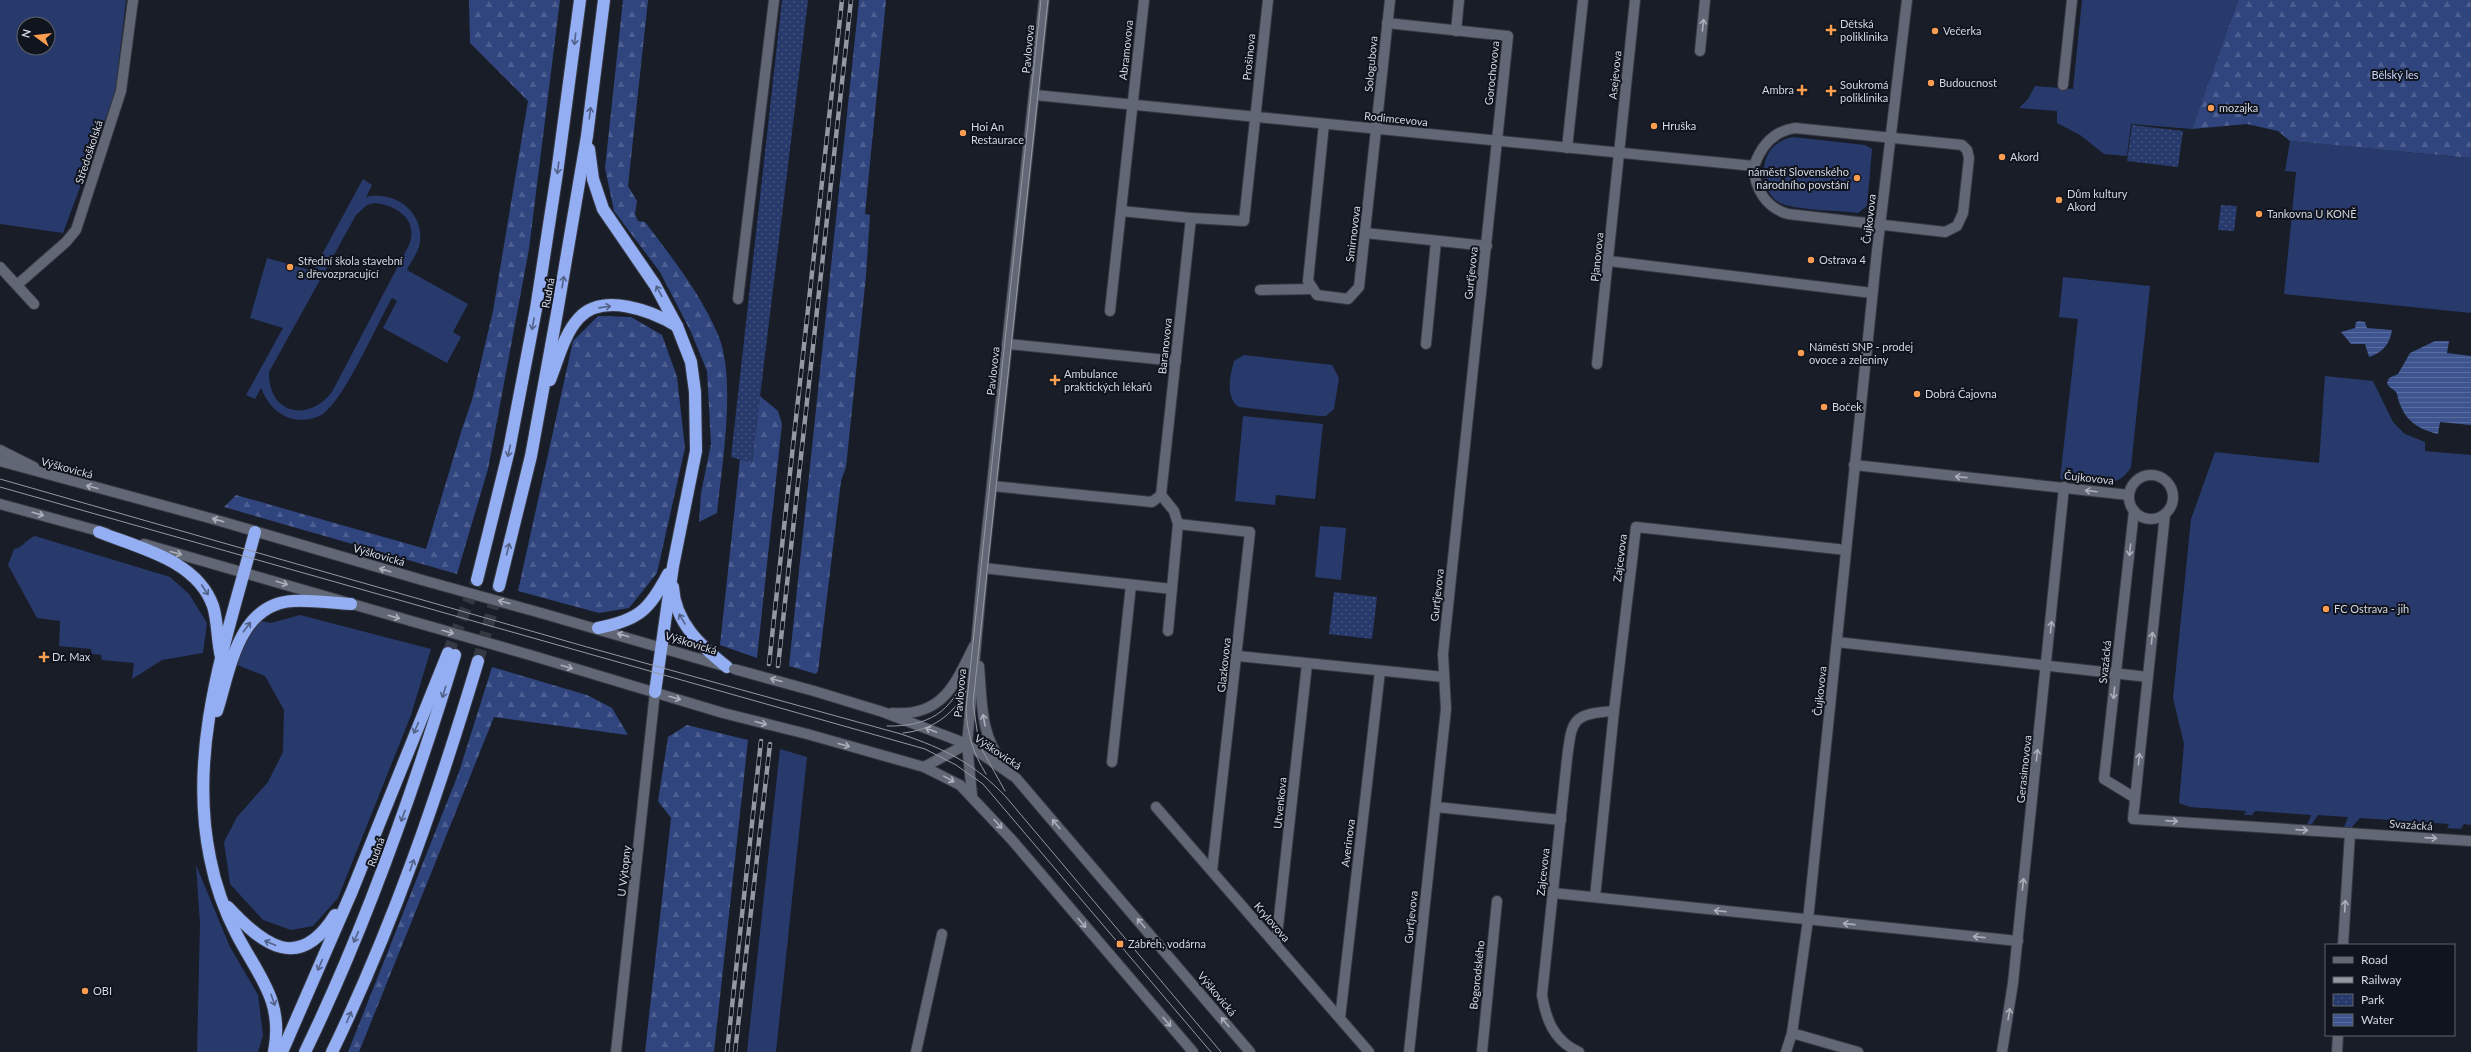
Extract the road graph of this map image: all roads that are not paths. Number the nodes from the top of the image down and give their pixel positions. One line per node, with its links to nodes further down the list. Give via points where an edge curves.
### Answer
1 (133, 0): 38 (street, Středoškolská, via 121,91 76,230)
2 (580, 0): 69 (highway, Rudná, one-way to 69, via 536,309 509,450)
3 (604, 0): 24 (highway, Rudná, one-way to 3)
4 (774, 0): 42 (street)
5 (1044, 0): 19 (street, Pavlovova)
6 (1144, 0): 20 (street, Abramovova)
7 (1268, 0): 21 (street, Prošinova)
8 (1390, 0): 15 (street, Sologubova)
9 (1460, 0): 16 (street)
10 (1583, 0): 27 (street)
11 (1635, 0): 28 (street, Asejevova)
12 (1705, 0): 17 (street, one-way to 12)
13 (1907, 0): 25 (street, Čujkovova)
14 (2072, 0): 18 (street)
15 (1387, 23): 16 (street, Gorochovova); 23 (street, Sologubova)
16 (1456, 30): 26 (street, Gorochovova, via 1508,36)
17 (1700, 51)
18 (2063, 85)
19 (1035, 95): 20 (street, Rodimcevova); 46 (street, Pavlovova)
20 (1132, 103): 21 (street, Rodimcevova); 30 (street)
21 (1255, 116): 22 (street, Rodimcevova); 31 (street, via 1244,221)
22 (1324, 124): 23 (street, Rodimcevova); 39 (street, via 1308,280)
23 (1377, 130): 26 (street, Rodimcevova); 33 (street, Smirnovova)
24 (587, 136): 45 (highway, one-way to 24, via 655,285 602,209 593,179); 50 (highway, Rudná, one-way to 24)
25 (1891, 136): 29 (street, via 1787,129 1768,141); 32 (street, Čujkovova); 32 (street, via 1959,143 1965,147 1969,158 1963,214 1957,226 1946,232)
26 (1498, 141): 27 (street, Rodimcevova); 35 (street, Gurťjevova)
27 (1567, 148): 28 (street, Rodimcevova)
28 (1620, 153): 29 (street, Rodimcevova); 36 (street, Pjanovova)
29 (1754, 166): 32 (street, via 1760,191 1766,200 1782,213)
30 (1121, 211): 31 (street); 44 (street)
31 (1191, 218): 48 (street, Baranovova)
32 (1880, 225): 41 (street, Čujkovova)
33 (1365, 233): 34 (street); 39 (street, Smirnovova, via 1359,287 1348,299 1317,295)
34 (1436, 241): 35 (street); 47 (street)
35 (1486, 246): 87 (street, Gurťjevova, via 1442,654)
36 (1609, 261): 41 (street); 49 (street, Pjanovova)
37 (0, 267): 38 (street)
38 (17, 285): 43 (street)
39 (1313, 289): 40 (street, Smirnovova)
40 (1260, 290)
41 (1872, 293): 53 (street, Čujkovova)
42 (738, 299)
43 (34, 304)
44 (1110, 312)
45 (677, 326): 50 (highway, one-way to 45, via 569,334 578,319 588,311 608,306 638,308 657,314); 66 (highway, via 691,362 697,430 692,477)
46 (1008, 344): 48 (street); 55 (street, Pavlovova)
47 (1426, 344)
48 (1176, 361): 57 (street, Baranovova)
49 (1596, 364)
50 (540, 403): 71 (highway, Rudná, one-way to 50, via 531,456)
51 (0, 450): 54 (street)
52 (0, 461): 54 (street, Výškovická)
53 (1854, 465): 56 (street, Čujkovova, one-way to 53); 65 (street, Čujkovova)
54 (56, 478): 64 (street, Výškovická, one-way to 54)
55 (992, 486): 57 (street, via 1152,502); 67 (street, Pavlovova)
56 (2064, 488): 58 (street, Čujkovova, one-way to 56); 83 (street, Gerasimovova, one-way to 56)
57 (1161, 495): 62 (street, via 1174,511)
58 (2129, 495): 60 (street); 61 (street, via 2137,480 2147,476 2158,476 2167,483 2172,492 2172,503)
59 (0, 504): 63 (street, one-way to 63)
60 (2134, 511): 61 (street, via 2149,519); 86 (street, Svazácká, one-way to 86)
61 (2165, 514): 88 (street, Svazácká, one-way to 61)
62 (1178, 524): 72 (street); 79 (street, Glazkovova, via 1250,532)
63 (100, 532): 68 (street, one-way to 68); 81 (highway, one-way to 81, via 173,562 198,579 213,608)
64 (255, 532): 68 (highway); 74 (street, Výškovická, one-way to 64, bridge)
65 (1846, 550): 77 (street, Čujkovova); 91 (street, Zajcevova, via 1636,527)
66 (673, 566): 74 (highway, via 656,597 643,613 617,624); 78 (highway); 84 (highway, one-way to 66, via 700,645 679,616 674,597)
67 (983, 568): 70 (street); 76 (street, Pavlovova)
68 (244, 572): 73 (street, one-way to 73); 81 (highway)
69 (477, 580)
70 (1131, 585): 72 (street); 93 (street)
71 (498, 586)
72 (1172, 590): 75 (street)
73 (351, 604): 81 (highway, one-way to 73, via 244,630 254,618 267,610 292,601); 89 (street, one-way to 89, bridge)
74 (598, 628): 78 (street, Výškovická, one-way to 74)
75 (1168, 631)
76 (976, 640): 90 (street, via 945,698 929,707 906,714); 92 (street, Pavlovova); 95 (street, one-way to 76, via 997,756 987,736)
77 (1837, 642): 83 (street); 109 (street, Čujkovova)
78 (661, 646): 84 (street, Výškovická); 89 (highway)
79 (1238, 656): 82 (street); 103 (street, Glazkovova)
80 (478, 661): 120 (highway, one-way to 80, via 398,901 444,776)
81 (226, 662): 108 (highway, via 203,754 202,784 205,828 212,869)
82 (1307, 664): 85 (street); 113 (street, Utvenkova)
83 (2046, 666): 86 (street); 111 (street, Gerasimovova, one-way to 83)
84 (731, 668): 90 (street, Výškovická, one-way to 84, bridge)
85 (1380, 671): 87 (street); 114 (street, Averinova)
86 (2116, 674): 88 (street); 97 (street, Svazácká, one-way to 97, via 2104,779)
87 (1444, 677): 98 (street, Gurťjevova, via 1446,709)
88 (2148, 677): 97 (street, Svazácká, one-way to 88)
89 (656, 692): 94 (street, one-way to 94, bridge, via 723,713); 121 (street, U Výtopny)
90 (883, 712): 92 (street, Výškovická, one-way to 90)
91 (1614, 712): 100 (street, Zajcevova, via 1587,713 1574,724 1570,736); 106 (street, Zajcevova)
92 (967, 744): 94 (street); 95 (street, Výškovická); 96 (street, Pavlovova)
93 (1112, 762)
94 (924, 767): 96 (street, one-way to 96, via 960,785)
95 (1016, 778): 124 (street, Výškovická, one-way to 95)
96 (972, 795): 123 (street, one-way to 123)
97 (2135, 798): 101 (street, Svazácká, one-way to 101, via 2133,819)
98 (1436, 806): 100 (street); 126 (street, Gurťjevova)
99 (1156, 807): 103 (street, Krylovova)
100 (1561, 820): 105 (street, Zajcevova)
101 (2350, 833): 102 (street, Svazácká, one-way to 102); 112 (street, one-way to 101)
102 (2471, 841)
103 (1212, 872): 113 (street, Krylovova)
104 (352, 891): 108 (highway, one-way to 108, via 322,934 309,943 294,947 279,947 263,940 249,930); 118 (highway, one-way to 118); 119 (highway, Rudná, via 452,654 420,772 374,894)
105 (1553, 893): 106 (street); 128 (street, Zajcevova, via 1542,995 1545,1016 1555,1034)
106 (1595, 897): 109 (street, one-way to 106)
107 (1497, 901): 127 (street, Bogorodského)
108 (224, 903): 117 (highway, one-way to 117, via 236,934 273,1000 277,1022)
109 (1808, 920): 111 (street, one-way to 109); 115 (street, Čujkovova)
110 (942, 934): 122 (street)
111 (2018, 941): 131 (street, Gerasimovova, one-way to 111)
112 (2343, 944)
113 (1276, 945): 114 (street, Krylovova)
114 (1340, 1018): 125 (street, Krylovova)
115 (1792, 1032): 129 (street, Čujkovova); 130 (street)
116 (2338, 1036): 132 (street)
117 (274, 1052)
118 (282, 1052)
119 (305, 1052)
120 (332, 1052)
121 (616, 1052)
122 (916, 1052)
123 (1192, 1052)
124 (1250, 1052)
125 (1369, 1052)
126 (1409, 1052)
127 (1482, 1052)
128 (1579, 1052)
129 (1786, 1052)
130 (1858, 1052)
131 (2002, 1052)
132 (2337, 1052)

